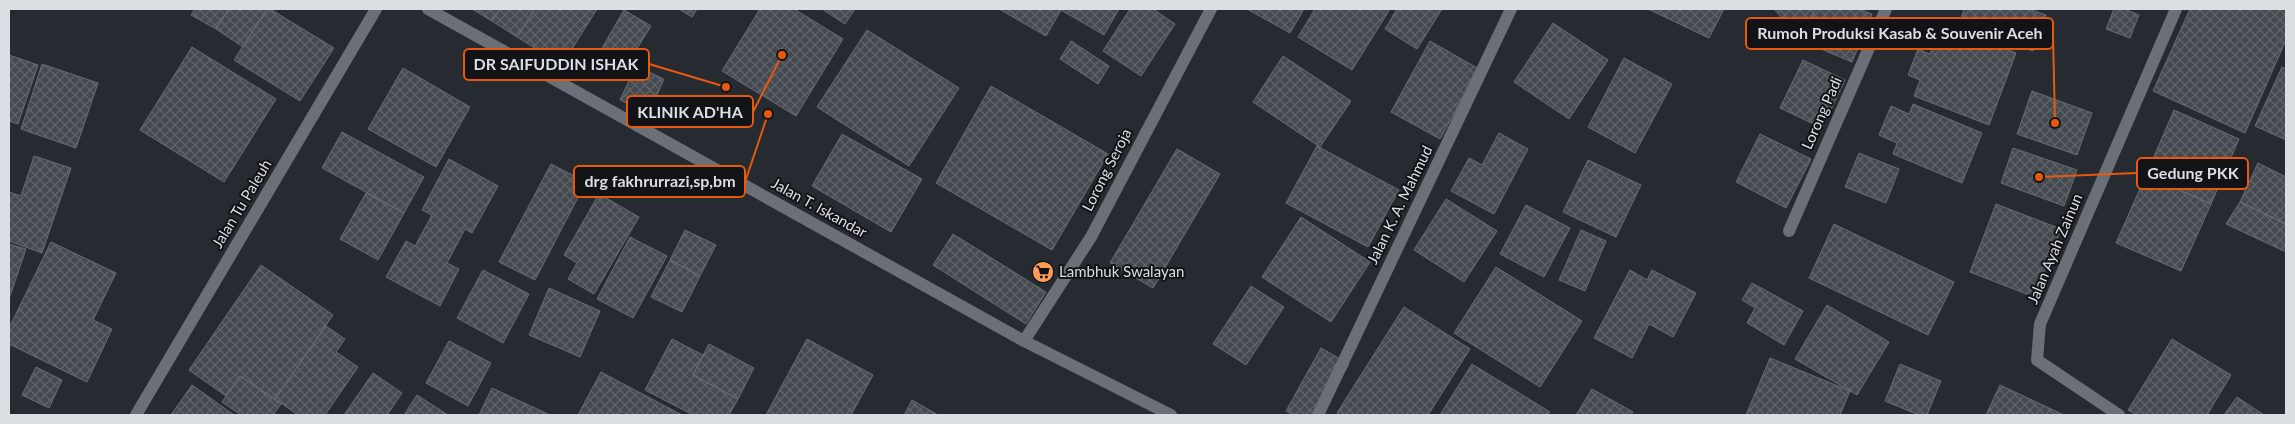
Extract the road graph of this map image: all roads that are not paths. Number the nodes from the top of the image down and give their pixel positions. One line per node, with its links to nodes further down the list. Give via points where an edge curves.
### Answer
1 (376, 9): 9 (street, Jalan Tu Paleuh)
2 (428, 9): 8 (street, Jalan T. Iskandar)
3 (1211, 9): 8 (street, Lorong Seroja, via 1091,237)
4 (1511, 9): 11 (street, Jalan K. A. Mahmud)
5 (1886, 9): 7 (street, Lorong Padi)
6 (2176, 9): 12 (street, Jalan Ayah Zainun, via 2040,324 2037,360)
7 (1788, 231)
8 (1024, 341): 10 (street, Jalan T. Iskandar)
9 (136, 415)
10 (1172, 415)
11 (1318, 415)
12 (2119, 415)

